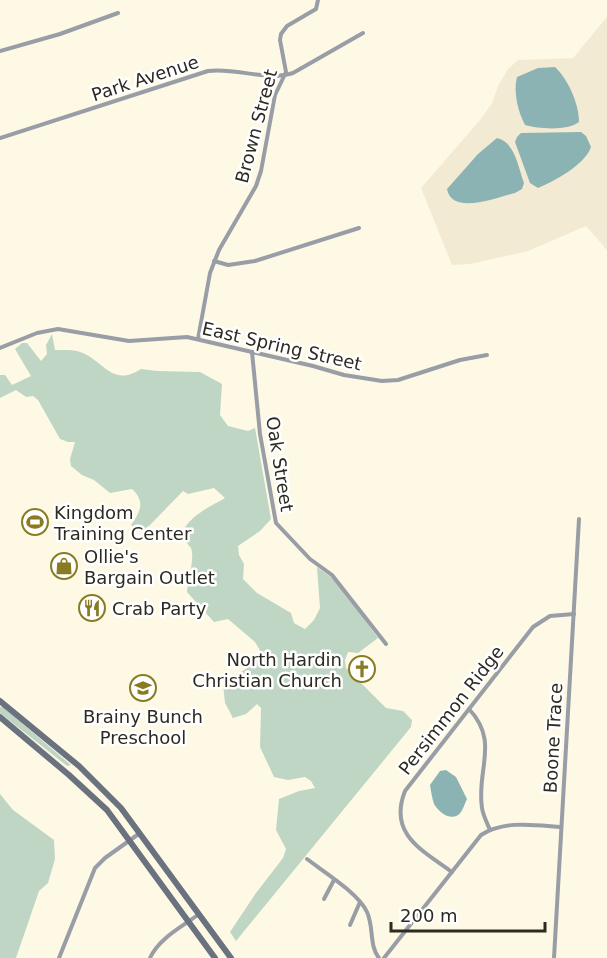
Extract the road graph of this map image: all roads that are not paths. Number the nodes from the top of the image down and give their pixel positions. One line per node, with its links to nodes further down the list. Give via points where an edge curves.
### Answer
1 (318, 0): 5 (street, Brown Street, via 316,9 280,34)
2 (118, 13): 4 (street)
3 (363, 33): 5 (street, Park Avenue)
4 (0, 51)
5 (285, 75): 6 (street, Park Avenue, via 208,71); 8 (street, Brown Street, via 274,99 256,186)
6 (0, 138)
7 (359, 228): 8 (street, via 255,261 234,265)
8 (214, 261): 9 (street, Brown Street)
9 (198, 339): 10 (street, East Spring Street, via 129,341 58,329); 11 (street, East Spring Street)
10 (0, 348)
11 (252, 352): 12 (street, East Spring Street, via 382,381); 15 (street, Oak Street, via 260,434 276,523 310,559 332,574)
12 (487, 356)
13 (579, 519): 14 (street, Boone Trace)
14 (574, 614): 17 (street, Persimmon Ridge, via 557,614 541,620); 19 (street, Boone Trace)
15 (387, 644)
16 (0, 701): 21 (street, via 95,781)
17 (469, 709): 20 (street, via 479,719 484,734 482,808); 24 (street, Persimmon Ridge, via 410,784 399,810 400,822 411,841)
18 (0, 717): 22 (street, via 96,798)
19 (561, 827): 20 (street, via 511,824); 37 (street, Boone Trace)
20 (490, 830): 24 (street)
21 (141, 832): 22 (street); 28 (street)
22 (130, 840): 29 (street); 31 (street, via 92,872)
23 (307, 859): 25 (street)
24 (452, 872): 36 (street)
25 (334, 880): 26 (street); 27 (street)
26 (324, 899)
27 (360, 901): 30 (street); 35 (street, via 370,918)
28 (200, 914): 29 (street); 34 (street)
29 (189, 921): 32 (street, via 159,944); 33 (street)
30 (350, 925)
31 (59, 958)
32 (150, 958)
33 (215, 958)
34 (231, 958)
35 (379, 958)
36 (384, 958)
37 (554, 958)

